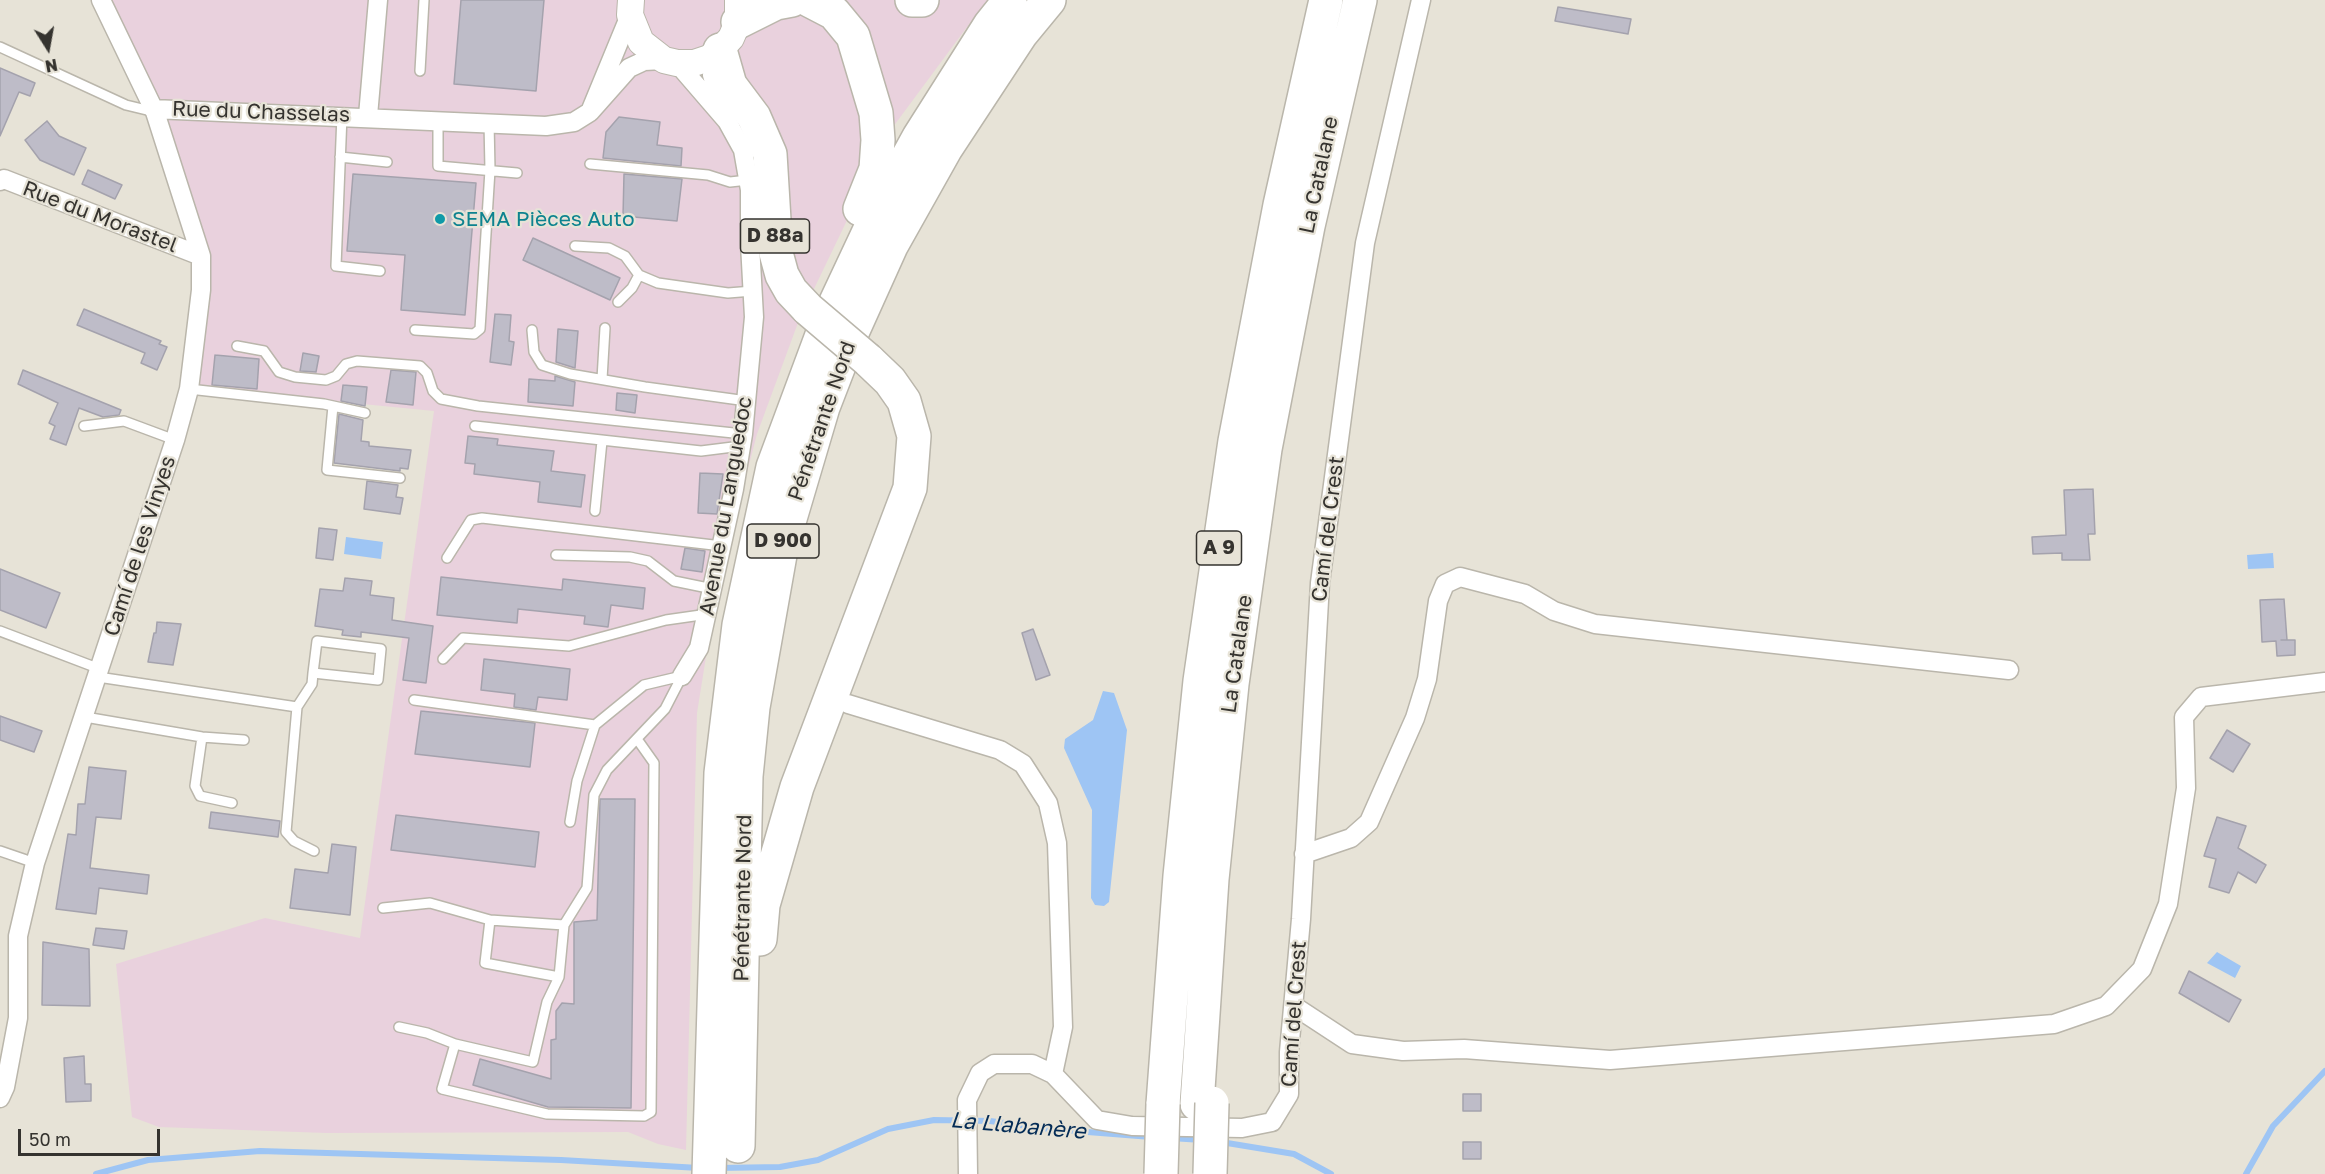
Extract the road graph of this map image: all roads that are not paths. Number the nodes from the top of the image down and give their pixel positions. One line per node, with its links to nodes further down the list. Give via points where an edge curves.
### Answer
1 (101, 0): 19 (street, Camí de les Vinyes)
2 (378, 0): 22 (street, Rue du Chasselas)
3 (424, 0): 18 (lane)
4 (792, 0): 14 (highway)
5 (809, 0): 53 (highway, via 834,13 854,36 876,113 876,169 822,305)
6 (912, 0): 7 (highway)
7 (922, 0)
8 (1010, 0): 53 (highway, Pénétrante Nord / D 900, via 919,137 882,204 828,319)
9 (1049, 0): 93 (highway, Pénétrante Nord / D 900, via 1021,34 946,148 891,246 823,407 784,539 753,707 746,776)
10 (1326, 0): 95 (highway, La Catalane / A 9, bridge, via 1280,205 1232,464 1200,681 1180,876)
11 (1360, 0): 92 (highway, La Catalane / A 9, via 1308,225 1264,449 1232,684 1212,879)
12 (1421, 0): 80 (street, Camí del Crest, via 1365,243 1342,411 1320,583)
13 (631, 8): 17 (main road, via 641,42); 20 (street)
14 (738, 11): 16 (main road, via 731,38)
15 (0, 47): 19 (lane, via 126,105)
16 (715, 54): 17 (main road, via 694,63); 24 (street, Avenue du Languedoc, via 715,88); 93 (highway, D 88a, bridge, via 730,85 754,117 770,154 776,253 782,275 808,309 891,381 904,401 914,436 910,488 798,787 763,905)
17 (671, 62): 20 (street, Rue du Chasselas, via 644,61 629,68); 24 (street, Avenue du Languedoc)
18 (420, 71)
19 (154, 110): 21 (street, Rue du Chasselas); 34 (street, Camí de les Vinyes)
20 (590, 112): 25 (street, Rue du Chasselas, via 574,122 546,126)
21 (342, 115): 22 (street, Rue du Chasselas); 26 (lane)
22 (368, 116): 23 (street, Rue du Chasselas)
23 (438, 119): 25 (street, Rue du Chasselas); 29 (lane, via 438,165)
24 (727, 121): 31 (street, Avenue du Languedoc, via 743,150)
25 (489, 122): 29 (lane)
26 (340, 157): 27 (lane); 35 (lane, via 336,266)
27 (387, 162)
28 (590, 164): 31 (lane, via 708,175 730,182)
29 (490, 170): 30 (lane); 40 (lane, via 480,329 474,334)
30 (517, 173)
31 (748, 180): 37 (street, Avenue du Languedoc)
32 (0, 181): 34 (street, Rue du Morastel, via 4,179)
33 (574, 246): 36 (lane, via 609,248 625,256)
34 (201, 256): 44 (street, Camí de les Vinyes, via 201,290)
35 (380, 271)
36 (639, 275): 37 (lane, via 658,282 728,293); 38 (lane)
37 (753, 291): 45 (street, Avenue du Languedoc)
38 (618, 302)
39 (605, 328): 43 (lane)
40 (415, 330)
41 (532, 330): 43 (lane, via 534,352 542,365)
42 (237, 346): 51 (lane, via 264,351 279,372 295,377 326,380 336,376 346,364 357,361 420,366 441,399)
43 (602, 379): 45 (lane)
44 (189, 388): 46 (lane); 50 (street, Camí de les Vinyes)
45 (747, 401): 51 (street, Avenue du Languedoc)
46 (333, 406): 47 (lane); 54 (lane, via 327,470)
47 (365, 413)
48 (84, 426): 50 (lane, via 124,421)
49 (475, 426): 52 (lane)
50 (175, 440): 64 (street, Camí de les Vinyes)
51 (742, 440): 52 (lane, via 701,451); 56 (street, Avenue du Languedoc)
52 (602, 441): 55 (lane)
53 (777, 453): 93 (highway, Pénétrante Nord / D 900, via 754,543 739,625 721,773)
54 (400, 478)
55 (595, 511)
56 (722, 546): 58 (lane, via 482,518 471,520); 59 (street, Avenue du Languedoc)
57 (556, 555): 59 (lane, via 630,557 648,561 674,581)
58 (447, 558)
59 (713, 588): 60 (street, Avenue du Languedoc)
60 (708, 614): 62 (lane, via 666,620 568,646 463,638); 66 (street, Avenue du Languedoc, via 699,648)
61 (0, 631): 64 (lane)
62 (443, 659)
63 (2009, 670): 80 (street, via 1595,624 1554,611 1525,594 1460,577 1444,584 1427,679 1415,718 1369,822 1351,838)
64 (99, 673): 70 (lane); 71 (street, Camí de les Vinyes)
65 (313, 673): 65 (lane, via 317,641 381,649 378,680); 70 (lane, via 312,684)
66 (682, 676): 72 (lane, via 644,685); 74 (lane, via 665,709)
67 (2325, 682): 87 (street, via 2201,698 2184,717 2186,788 2170,893 2142,969 2106,1006 2054,1024 1610,1060 1464,1049 1403,1051 1352,1044)
68 (414, 700): 72 (lane)
69 (848, 704): 90 (street, via 1000,750 1023,764 1048,803 1057,843 1063,1027)
70 (297, 706): 79 (lane, via 286,832)
71 (85, 717): 73 (lane); 81 (street, Camí de les Vinyes)
72 (595, 725): 77 (lane, via 577,781)
73 (202, 737): 75 (lane); 76 (lane, via 195,786 200,796)
74 (637, 739): 84 (lane, via 607,770 594,795 586,888); 89 (lane, via 654,763 651,1112 644,1116 547,1114 442,1089)
75 (244, 740)
76 (232, 803)
77 (570, 822)
78 (0, 851): 81 (lane)
79 (314, 851)
80 (1304, 855): 87 (street, Camí del Crest)
81 (35, 863): 85 (street, Camí de les Vinyes)
82 (383, 908): 83 (lane, via 430,903)
83 (490, 920): 84 (lane); 86 (lane, via 485,963)
84 (564, 925): 86 (lane)
85 (8, 975): 91 (street, Camí de les Vinyes, via 18,1018)
86 (560, 976): 89 (lane, via 547,1002 533,1062)
87 (1294, 1006): 90 (street, Camí del Crest, via 1289,1094 1272,1122 1242,1128 1132,1126 1097,1120)
88 (399, 1027): 89 (lane)
89 (455, 1044)
90 (1053, 1074): 94 (street, via 1032,1064 994,1064 980,1073 966,1100)
91 (0, 1098)
92 (1204, 1103): 96 (highway, La Catalane / A 9); 97 (highway, bridge)
93 (724, 1159)
94 (968, 1174)
95 (1161, 1174)
96 (1194, 1174)
97 (1210, 1174)

